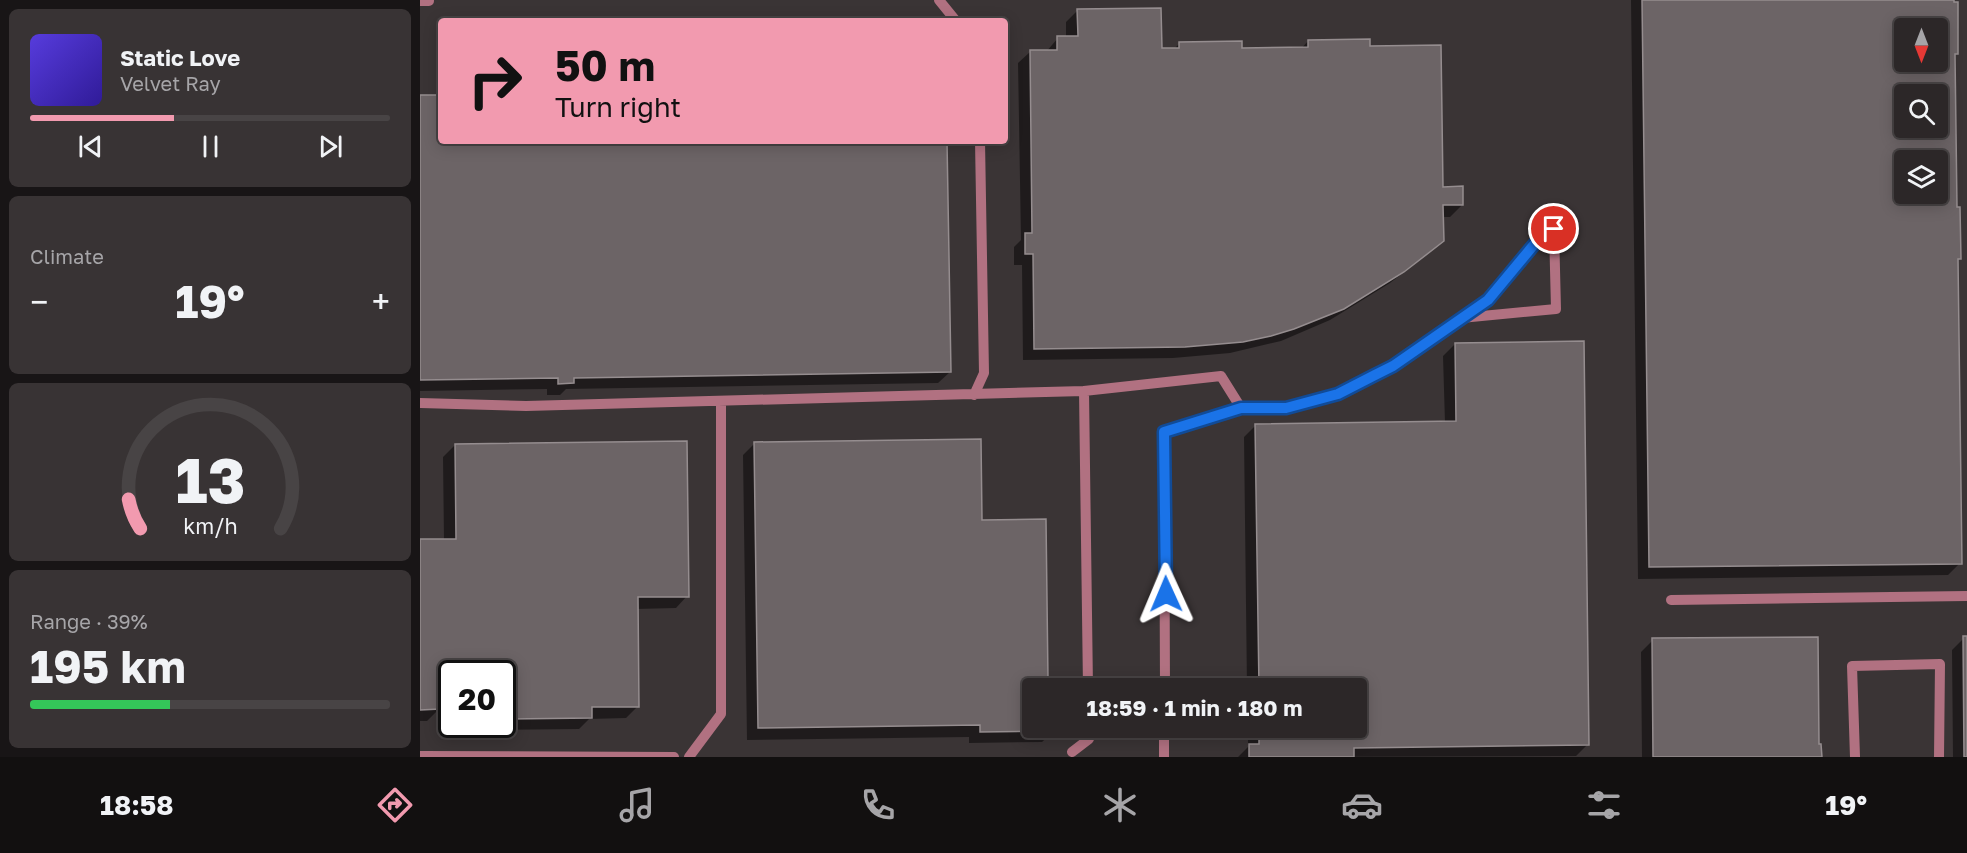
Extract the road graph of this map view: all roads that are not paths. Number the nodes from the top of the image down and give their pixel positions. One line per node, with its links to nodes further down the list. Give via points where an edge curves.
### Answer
1 (939, 0): 4 (lane)
2 (420, 1): 3 (lane)
3 (429, 1)
4 (954, 18)
5 (980, 144): 8 (lane, via 984,373)
6 (1461, 318): 6 (lane, via 1488,300 1537,241 1554,229 1557,309); 11 (lane, via 1393,366 1338,394 1286,408)
7 (1084, 391): 8 (lane); 11 (lane, via 1221,376); 14 (lane)
8 (974, 395): 9 (lane)
9 (721, 401): 10 (lane, via 526,406); 21 (lane, via 721,714)
10 (420, 403)
11 (1241, 408): 15 (lane, via 1164,432)
12 (1967, 596): 13 (lane)
13 (1671, 600)
14 (1088, 678)
15 (1165, 678)
16 (1089, 738): 18 (lane)
17 (1164, 738): 22 (lane)
18 (1069, 755)
19 (420, 756): 20 (lane)
20 (674, 757)
21 (689, 757)
22 (1164, 757)
23 (1855, 757): 24 (lane, via 1852,666 1940,664)
24 (1939, 757)

